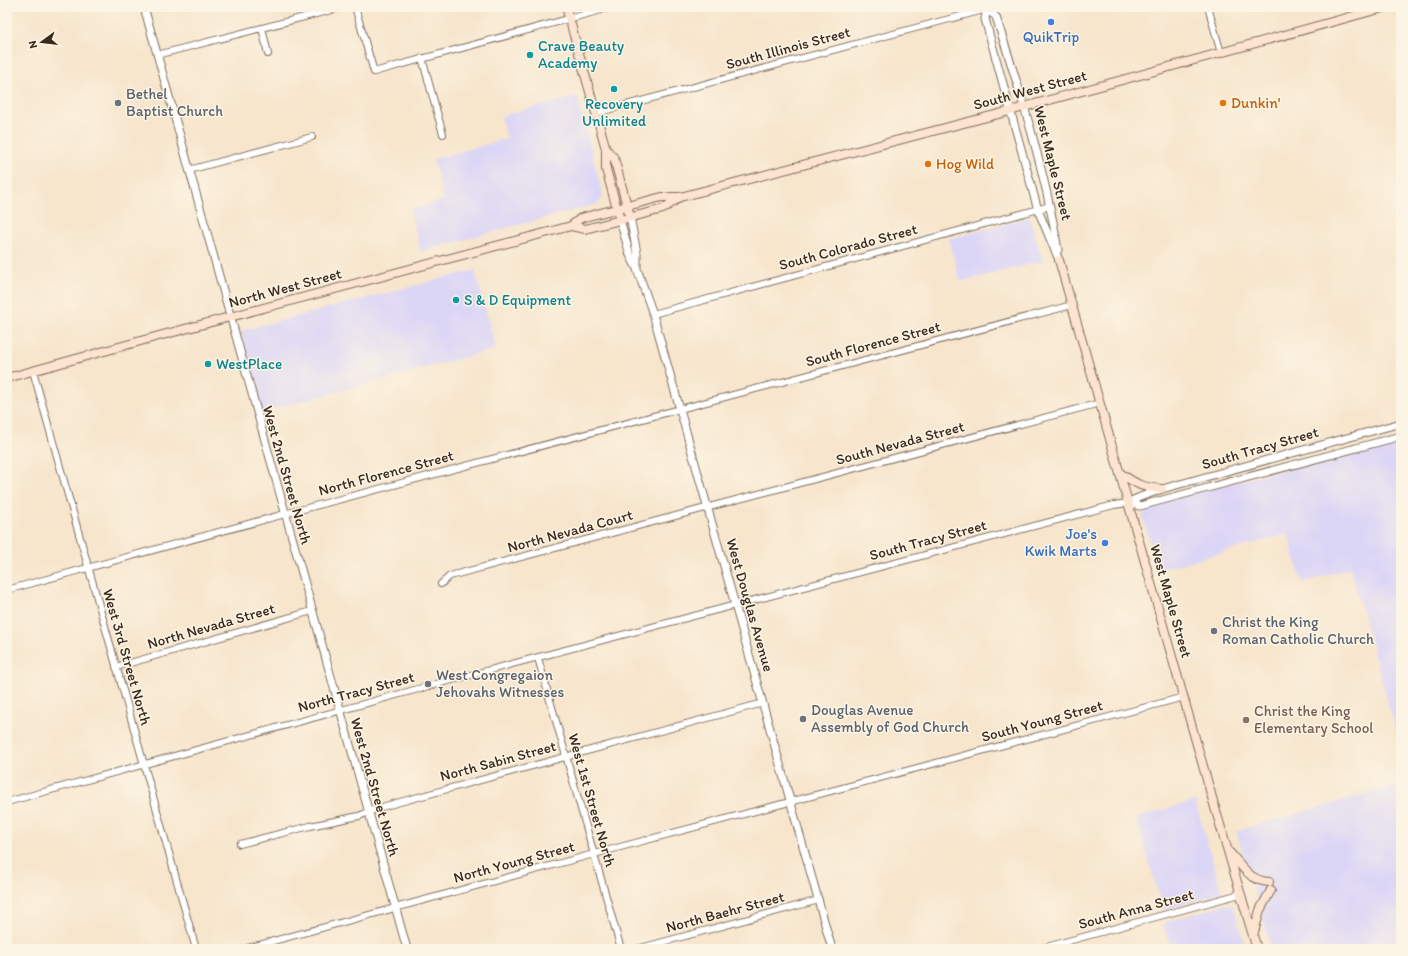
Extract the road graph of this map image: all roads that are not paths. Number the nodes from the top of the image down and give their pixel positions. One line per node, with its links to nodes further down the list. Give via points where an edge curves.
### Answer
1 (144, 7): 13 (street, West 2nd Street North)
2 (343, 7): 10 (street)
3 (355, 7): 14 (street, via 374,72)
4 (566, 7): 9 (main road, West Douglas Avenue)
5 (612, 7): 9 (street)
6 (1208, 7): 11 (street)
7 (1386, 7): 11 (main road, South West Street)
8 (987, 8): 15 (street, West Maple Street, via 996,17); 16 (street, West Maple Street, via 985,19); 17 (street, South Illinois Street)
9 (570, 18): 14 (street); 17 (main road, West Douglas Avenue)
10 (262, 28): 12 (street); 13 (street)
11 (1221, 53): 15 (main road, South West Street)
12 (268, 54)
13 (157, 55): 23 (street, West 2nd Street North)
14 (422, 58): 18 (street)
15 (1025, 107): 16 (main road, South West Street); 21 (street, West Maple Street)
16 (1010, 111): 22 (street, West Maple Street); 24 (main road, South West Street)
17 (596, 113): 20 (main road, West Douglas Avenue)
18 (443, 134)
19 (312, 137): 23 (street)
20 (606, 149): 25 (main road, West Douglas Avenue, via 614,158); 27 (main road, West Douglas Avenue, via 606,169)
21 (1038, 157): 22 (street); 26 (street, West Maple Street)
22 (1024, 161): 28 (street, West Maple Street)
23 (188, 170): 36 (street, West 2nd Street North)
24 (680, 197): 25 (main road, South West Street, via 662,197); 29 (main road, South West Street, via 663,209)
25 (627, 206): 27 (main road, South West Street); 29 (main road, West Douglas Avenue)
26 (1050, 206): 28 (street, South Colorado Street); 32 (street, West Maple Street)
27 (617, 208): 30 (main road, West Douglas Avenue); 31 (main road, North West Street, via 581,218)
28 (1038, 210): 32 (street, West Maple Street); 35 (street, South Colorado Street)
29 (630, 217): 30 (main road, South West Street); 33 (street, West Douglas Avenue)
30 (620, 220): 31 (main road, North West Street, via 585,229); 33 (street, West Douglas Avenue, via 630,255)
31 (571, 226): 36 (main road, North West Street)
32 (1059, 260): 34 (main road, West Maple Street)
33 (638, 269): 35 (street, West Douglas Avenue)
34 (1072, 305): 39 (main road, West Maple Street); 40 (street, South Florence Street)
35 (653, 314): 40 (street, West Douglas Avenue)
36 (230, 317): 37 (main road, North West Street); 47 (street, West 2nd Street North)
37 (33, 371): 38 (main road, North West Street); 48 (street, West 3rd Street North)
38 (7, 378)
39 (1100, 403): 43 (main road, West Maple Street); 46 (street, South Nevada Street)
40 (680, 408): 46 (street, West Douglas Avenue); 47 (street, North Florence Street)
41 (1401, 423): 44 (street, South Tracy Street)
42 (1401, 436): 45 (street, South Tracy Street, via 1140,506)
43 (1120, 473): 44 (main road, via 1139,486); 45 (main road, West Maple Street)
44 (1162, 489): 45 (street, South Tracy Street, via 1137,497)
45 (1128, 503): 51 (street, South Tracy Street); 55 (main road, West Maple Street)
46 (708, 508): 49 (street, North Nevada Court, via 450,576); 51 (street, West Douglas Avenue)
47 (285, 514): 48 (street, North Florence Street); 52 (street, West 2nd Street North)
48 (88, 567): 50 (street, North Florence Street); 54 (street, West 3rd Street North)
49 (441, 584)
50 (7, 590)
51 (735, 605): 53 (street, North Tracy Street); 56 (street, West Douglas Avenue)
52 (312, 611): 54 (street, North Nevada Street); 57 (street, West 2nd Street North)
53 (538, 658): 57 (street, North Tracy Street); 58 (street, West 1st Street North)
54 (116, 667): 59 (street, West 3rd Street North)
55 (1184, 697): 61 (street, South Young Street); 64 (main road, West Maple Street)
56 (763, 704): 58 (street, North Sabin Street); 61 (street, West Douglas Avenue)
57 (340, 710): 59 (street, North Tracy Street); 62 (street, West 2nd Street North)
58 (566, 756): 62 (street, North Sabin Street); 65 (street, West 1st Street North)
59 (143, 764): 60 (street, North Tracy Street); 72 (street, West 3rd Street North)
60 (7, 802)
61 (791, 802): 65 (street, North Young Street); 69 (street, West Douglas Avenue)
62 (369, 812): 63 (street, North Sabin Street); 70 (street, West 2nd Street North)
63 (240, 844)
64 (1228, 850): 66 (main road, via 1250,875); 68 (main road, West Maple Street)
65 (594, 854): 70 (street, North Young Street); 75 (street, West 1st Street North)
66 (1269, 882)
67 (1271, 890): 71 (main road, via 1260,910)
68 (1240, 894): 71 (main road, West Maple Street); 78 (street, South Anna Street)
69 (819, 900): 76 (street, North Baehr Street); 77 (street, West Douglas Avenue)
70 (396, 908): 73 (street, North Young Street); 74 (street, West 2nd Street North)
71 (1253, 937): 79 (main road, West Maple Street)
72 (196, 949)
73 (244, 949)
74 (407, 949)
75 (621, 949)
76 (637, 949)
77 (832, 949)
78 (1039, 949)
79 (1256, 949)

